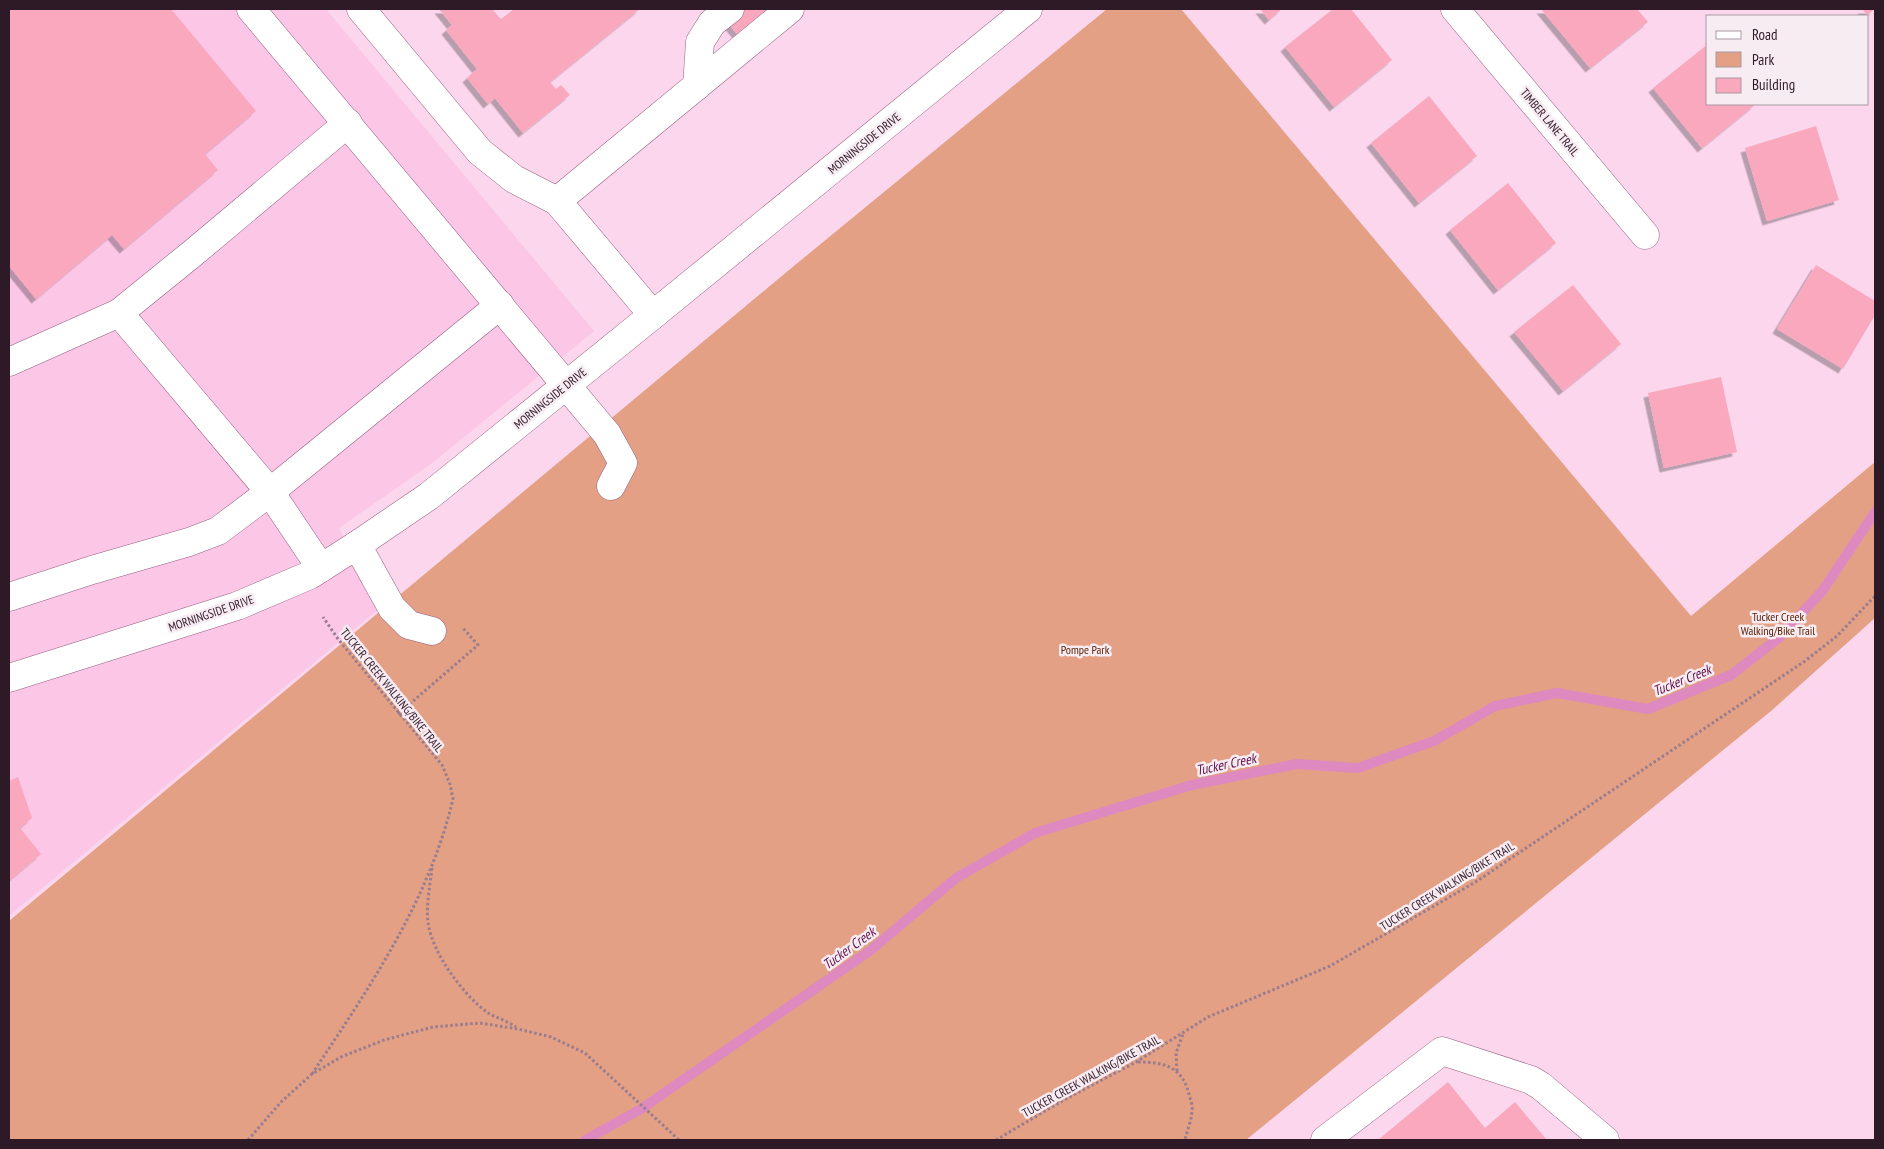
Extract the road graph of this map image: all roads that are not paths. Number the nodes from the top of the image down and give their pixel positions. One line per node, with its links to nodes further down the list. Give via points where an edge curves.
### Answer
1 (251, 9): 8 (street)
2 (361, 9): 9 (street, via 480,152 514,179)
3 (730, 9): 7 (street, via 712,23 700,42)
4 (790, 9): 7 (street)
5 (1028, 9): 13 (street, MORNINGSIDE DRIVE)
6 (1455, 9): 10 (street, TIMBER LANE TRAIL)
7 (697, 86): 9 (street)
8 (348, 123): 11 (street); 12 (street)
9 (557, 201): 13 (street)
10 (1645, 236)
11 (500, 306): 15 (street); 17 (street)
12 (119, 312): 14 (street); 17 (street)
13 (653, 315): 15 (street, MORNINGSIDE DRIVE)
14 (9, 362)
15 (567, 385): 16 (street, via 606,434 623,463); 18 (street, MORNINGSIDE DRIVE, via 429,496)
16 (611, 486)
17 (270, 492): 19 (street); 20 (street, via 218,531)
18 (357, 545): 19 (street, MORNINGSIDE DRIVE); 21 (street, via 392,608 409,625)
19 (321, 568): 22 (street, MORNINGSIDE DRIVE, via 237,606)
20 (9, 597)
21 (432, 631)
22 (9, 678)
23 (1325, 1140): 24 (street, via 1442,1051 1531,1080)
24 (1605, 1140)

